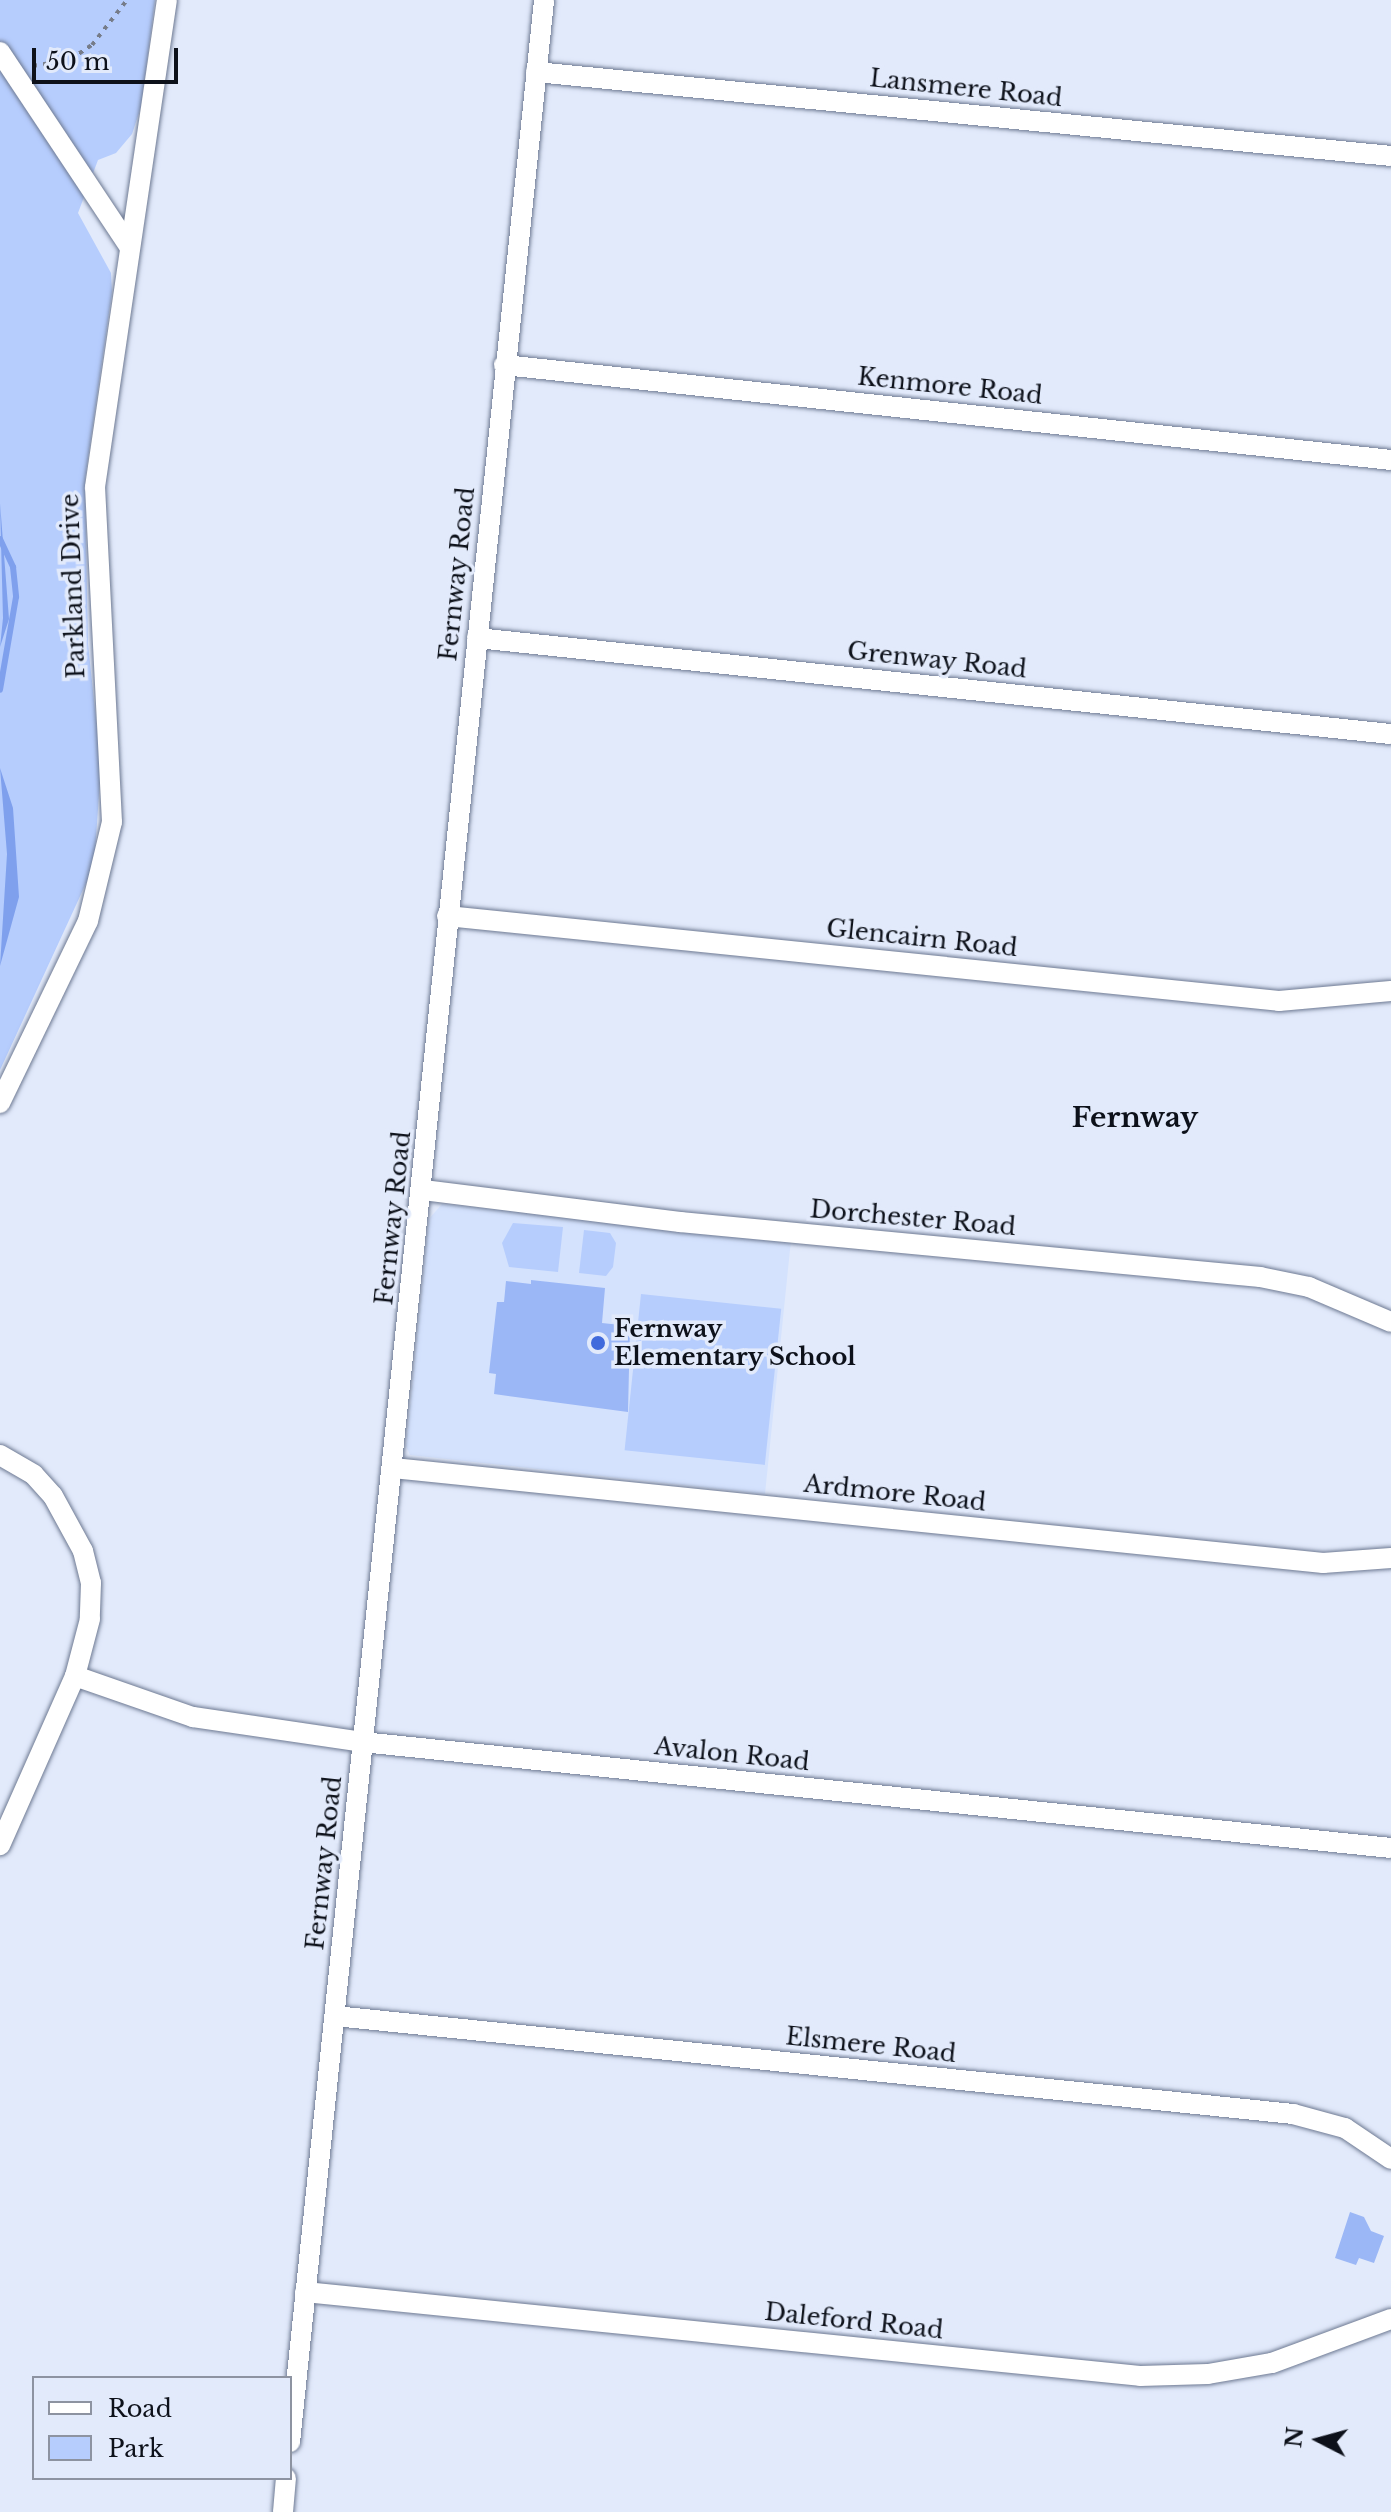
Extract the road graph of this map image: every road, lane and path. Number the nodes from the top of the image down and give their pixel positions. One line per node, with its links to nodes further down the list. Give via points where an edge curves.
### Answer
1 (127, 0): 4 (path, via 92,45 71,59 55,66)
2 (167, 0): 7 (street, Parkland Drive)
3 (544, 0): 5 (street, Fernway Road)
4 (4, 59): 7 (street)
5 (536, 72): 6 (street, Lansmere Road); 8 (street, Fernway Road)
6 (1391, 156)
7 (129, 246): 14 (street, Parkland Drive, via 95,487 112,822 88,921)
8 (504, 365): 9 (street, Kenmore Road); 10 (street, Fernway Road)
9 (1391, 460)
10 (477, 638): 11 (street, Grenway Road); 12 (street, Fernway Road)
11 (1391, 734)
12 (447, 916): 13 (street, Glencairn Road, via 1279,1001); 15 (street, Fernway Road)
13 (1391, 991)
14 (0, 1103)
15 (423, 1190): 16 (street, Dorchester Road, via 680,1222 1260,1277 1309,1287); 18 (street, Fernway Road)
16 (1391, 1322)
17 (0, 1455): 20 (street, via 34,1475 53,1496 83,1551 90,1619)
18 (393, 1468): 19 (street, Ardmore Road, via 1323,1563); 21 (street, Fernway Road)
19 (1391, 1558)
20 (75, 1676): 21 (street, Avalon Road, via 193,1717); 22 (street)
21 (362, 1742): 23 (street, Avalon Road); 24 (street, Fernway Road)
22 (0, 1845)
23 (1391, 1848)
24 (335, 2016): 25 (street, Elsmere Road, via 1293,2114 1345,2128); 26 (street, Fernway Road)
25 (1391, 2159)
26 (305, 2292): 27 (street, Daleford Road, via 1140,2376 1208,2374 1272,2363); 28 (street, Fernway Road)
27 (1391, 2319)
28 (292, 2422)
29 (286, 2480): 30 (street)
30 (283, 2512)

